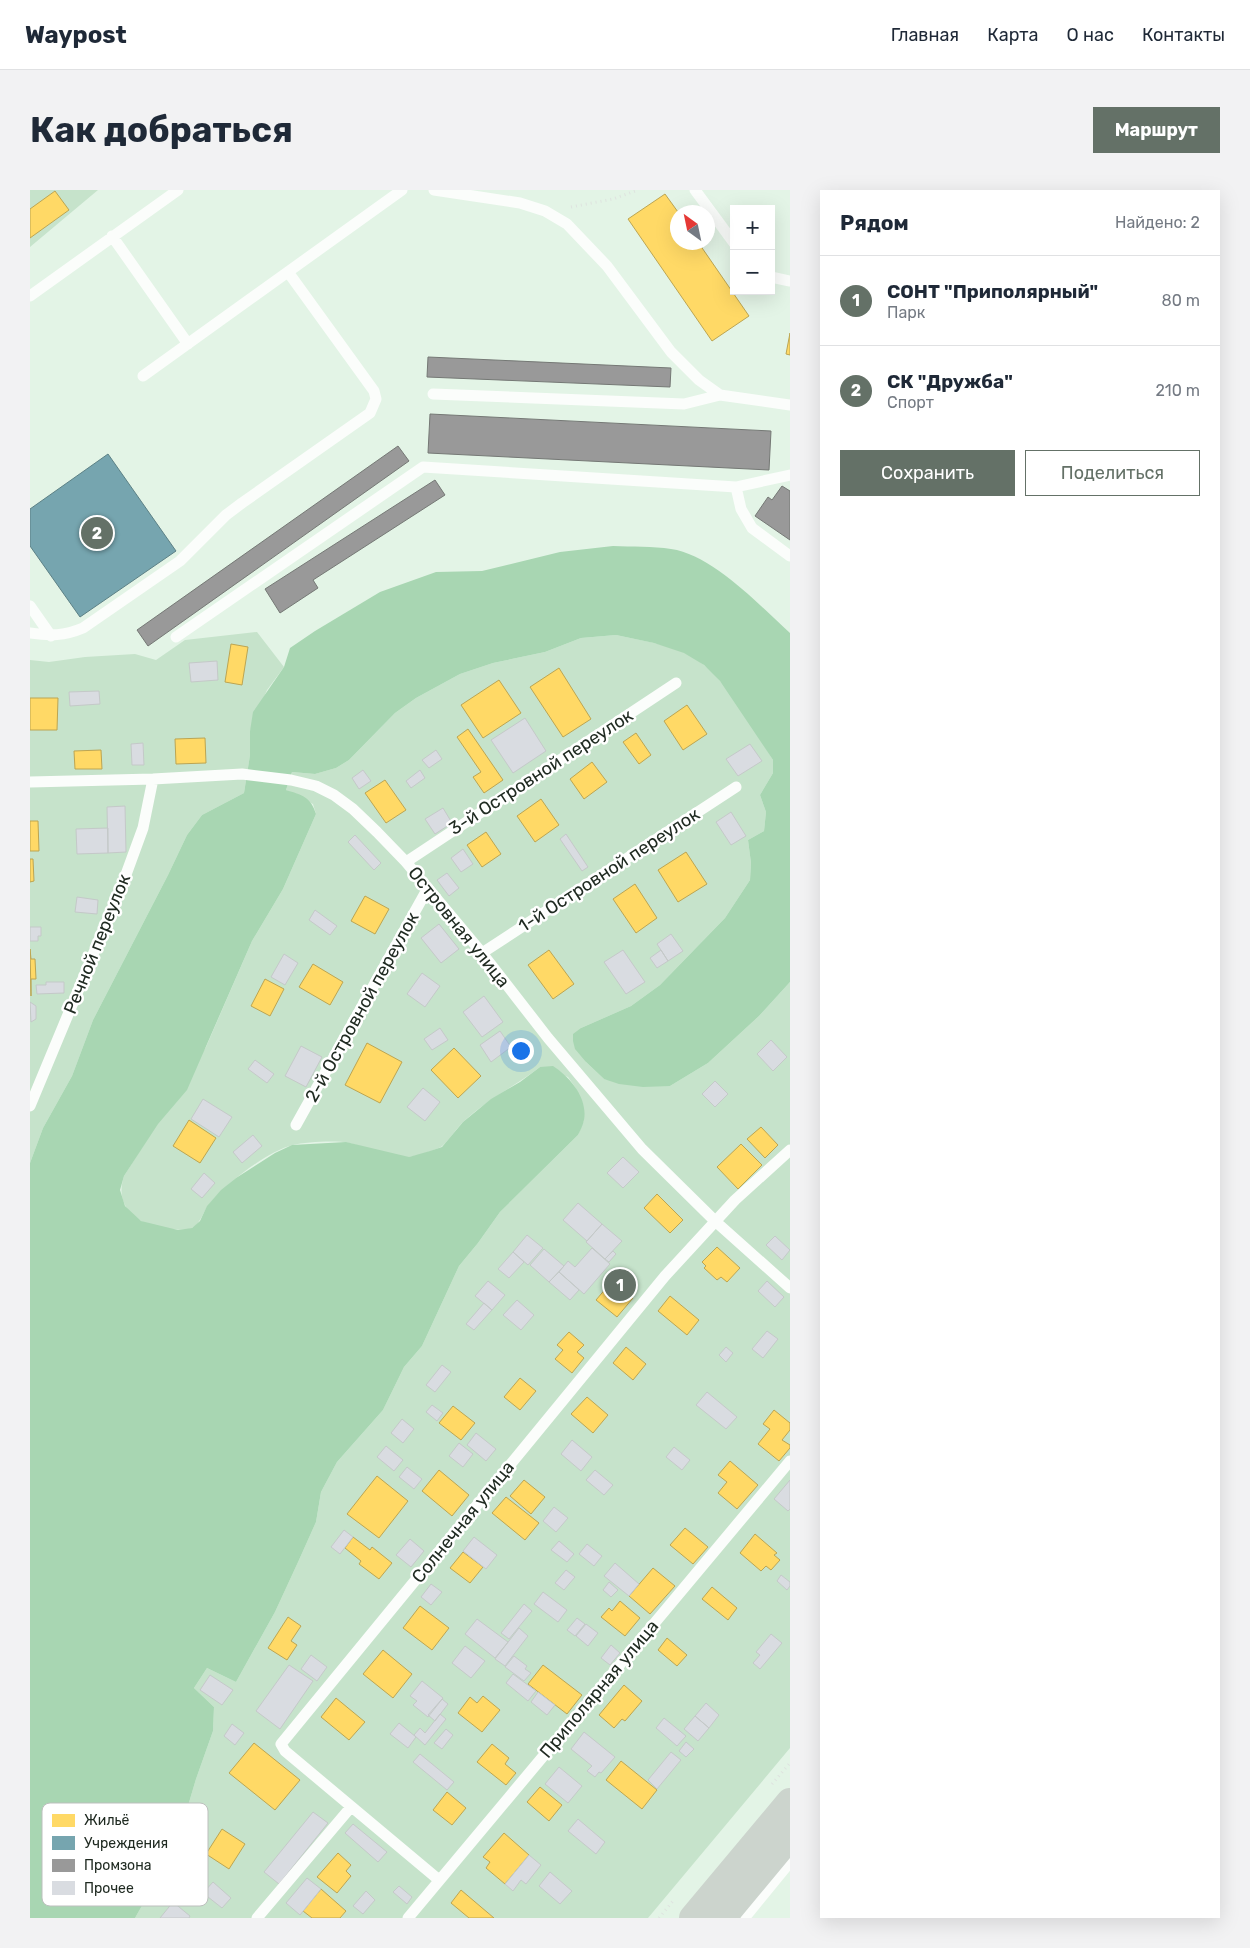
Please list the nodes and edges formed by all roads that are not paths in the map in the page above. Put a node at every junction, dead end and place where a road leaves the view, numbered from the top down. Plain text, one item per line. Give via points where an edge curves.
1 (178, 190) edge
2 (402, 190) edge
3 (434, 190) edge
4 (695, 190) edge
5 (112, 236) junction
6 (730, 238) edge
7 (288, 272) junction
8 (775, 278) edge
9 (790, 281) edge
10 (30, 296) edge
11 (188, 344) junction
12 (143, 376) dead end
13 (433, 394) dead end
14 (720, 396) junction
15 (790, 405) edge
16 (790, 475) edge
17 (736, 486) junction
18 (790, 556) edge
19 (30, 606) edge
20 (30, 633) edge
21 (51, 636) junction
22 (176, 637) dead end
23 (676, 683) dead end
24 (153, 779) junction
25 (30, 782) edge
26 (736, 787) dead end
27 (406, 862) junction
28 (428, 888) junction
29 (482, 953) junction
30 (30, 1106) edge
31 (296, 1125) dead end
32 (790, 1150) edge
33 (715, 1221) junction
34 (790, 1288) edge
35 (790, 1461) edge
36 (790, 1802) edge
37 (351, 1807) junction
38 (790, 1836) edge
39 (779, 1862) edge
40 (439, 1880) junction
41 (738, 1917) edge
42 (257, 1918) edge
43 (408, 1918) edge
44 (693, 1918) edge

1 - 5 lane
2 - 7 lane
3 - 14 lane via 520,203 545,211 567,224 607,266 671,352
4 - 6 lane
5 - 10 lane
5 - 11 lane
7 - 11 lane
7 - 21 lane via 374,391 376,399 370,413 226,515 180,561 82,628
8 - 9 lane
11 - 12 lane
13 - 14 lane via 684,404
14 - 15 lane
16 - 17 lane
17 - 18 lane via 741,509 752,528
17 - 22 lane via 423,467
19 - 21 lane
20 - 21 lane
23 - 27 lane, 3-й Островной переулок
24 - 25 lane, Островная улица
24 - 27 lane, Островная улица via 242,774 316,786 353,809
24 - 30 lane, Речной переулок via 143,828 124,880
26 - 29 lane, 1-й Островной переулок
27 - 28 lane, Островная улица
28 - 29 lane, Островная улица
28 - 31 lane, 2-й Островной переулок
29 - 33 lane, Островная улица via 635,1141
32 - 33 lane, Солнечная улица
33 - 34 lane, Островная улица
33 - 37 lane, Солнечная улица via 659,1283 281,1744 285,1751
35 - 40 lane, Приполярная улица
36 - 44 main road
37 - 40 lane, Солнечная улица
37 - 42 lane
38 - 39 main road
39 - 41 main road
40 - 43 lane, Приполярная улица

